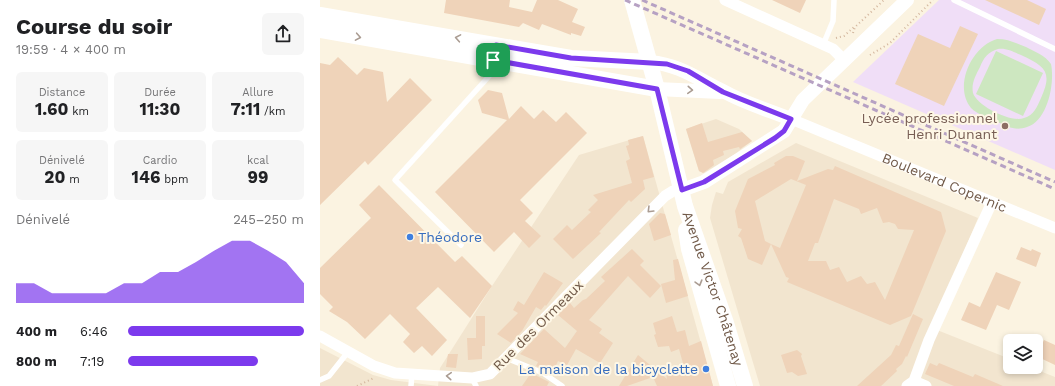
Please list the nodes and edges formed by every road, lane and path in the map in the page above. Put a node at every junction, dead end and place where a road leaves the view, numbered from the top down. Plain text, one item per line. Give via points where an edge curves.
1 (632, 0) edge
2 (725, 0) edge
3 (834, 0) edge
4 (907, 0) edge
5 (933, 0) edge
6 (954, 0) edge
7 (320, 15) edge
8 (855, 27) dead end
9 (320, 30) edge
10 (824, 45) junction
11 (1055, 49) edge
12 (494, 52) junction
13 (845, 61) junction
14 (650, 62) junction
15 (657, 89) junction
16 (723, 92) junction
17 (791, 119) junction
18 (682, 190) junction
19 (992, 202) junction
20 (1055, 228) edge
21 (461, 245) dead end
22 (320, 336) edge
23 (348, 352) junction
24 (506, 358) junction
25 (412, 374) junction
26 (379, 375) dead end
27 (320, 380) edge
28 (474, 382) edge
29 (910, 383) edge
30 (357, 386) edge
31 (411, 386) edge
32 (562, 386) edge
33 (728, 386) edge
34 (745, 386) edge
35 (926, 386) edge

1 - 14 main road, Avenue Victor Châtenay
2 - 10 street
3 - 10 lane via 833,21
4 - 13 street
5 - 13 path via 890,43 868,56
6 - 11 lane
12 -> 7 main road
8 - 10 path via 844,36 834,38
9 -> 12 main road
10 - 13 street via 835,50
12 - 14 main road
12 - 15 main road
12 - 21 lane via 490,74 395,180
13 - 17 street via 803,100
14 - 15 main road, Avenue Victor Châtenay
14 - 16 street, Boulevard Copernic via 688,71
15 -> 16 street, Boulevard Copernic
15 - 18 main road, Avenue Victor Châtenay
16 - 17 street, Boulevard Copernic
17 - 18 street via 784,131 775,138 704,182
17 - 19 street, Boulevard Copernic
18 -> 24 street, Rue des Ormeaux via 673,191 665,196
18 -> 33 main road, Avenue Victor Châtenay via 682,207 690,249
18 - 34 main road, Avenue Victor Châtenay
19 - 20 street, Boulevard Copernic
19 - 29 street
22 - 23 street, Rue des Ormeaux
23 - 25 street, Rue des Ormeaux via 374,366 395,373
23 - 27 lane via 329,376
24 - 28 street, Rue des Ormeaux via 490,374
24 - 32 lane via 543,373
28 -> 25 street, Rue des Ormeaux
25 - 31 lane
26 - 30 path
29 - 35 street

